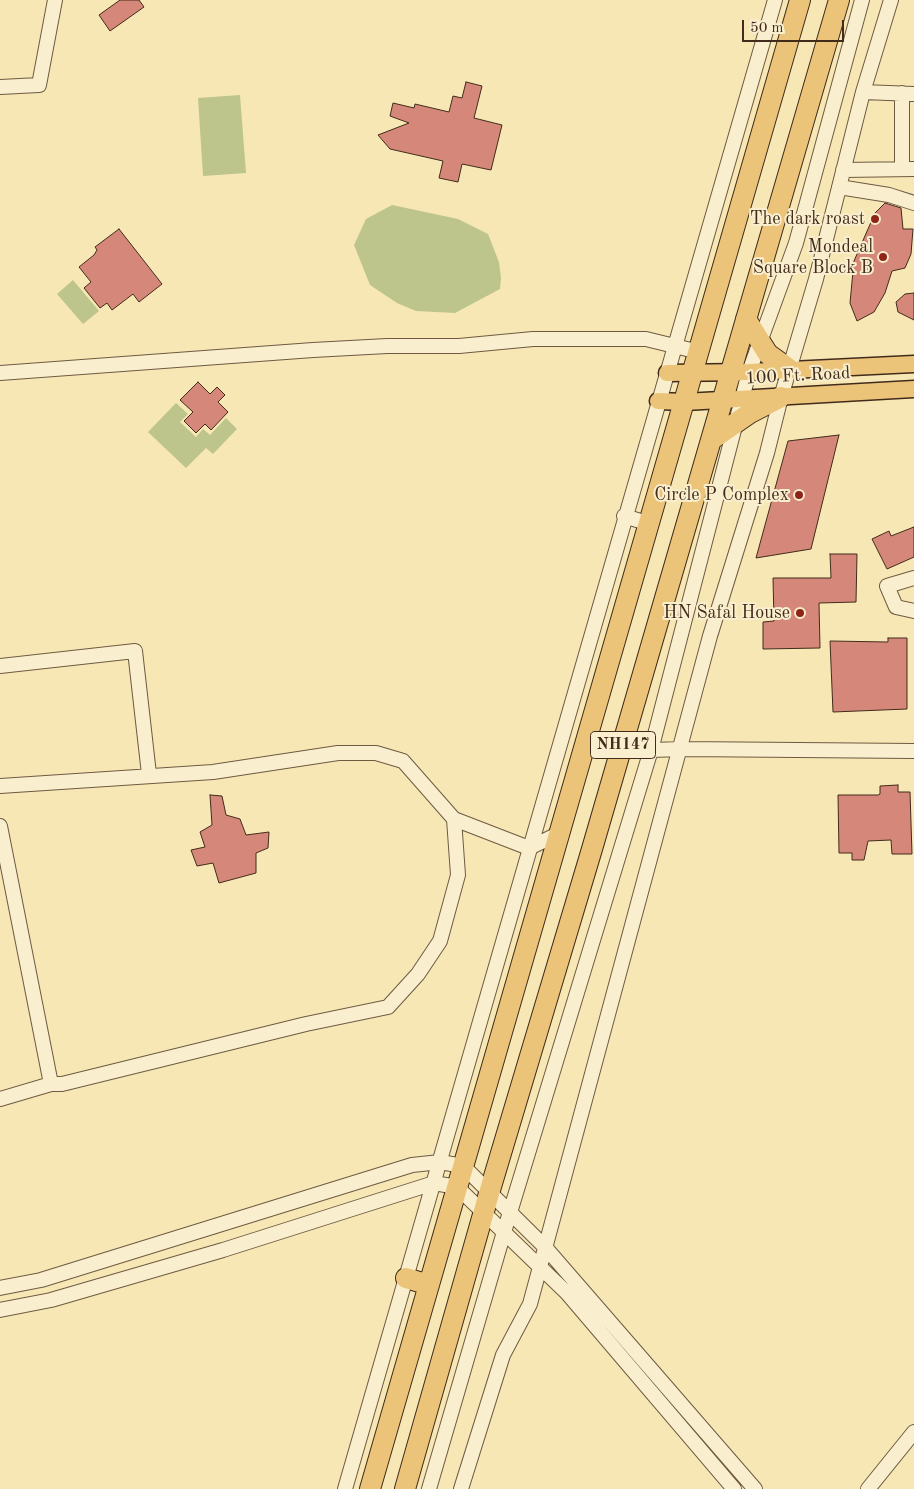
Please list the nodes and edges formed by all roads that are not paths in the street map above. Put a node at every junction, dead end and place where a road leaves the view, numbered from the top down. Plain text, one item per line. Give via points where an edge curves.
1 (55, 0) edge
2 (775, 0) edge
3 (800, 0) edge
4 (839, 0) edge
5 (862, 0) edge
6 (891, 0) edge
7 (761, 49) junction
8 (784, 55) junction
9 (0, 87) edge
10 (863, 92) junction
11 (908, 93) edge
12 (908, 169) edge
13 (842, 170) junction
14 (839, 187) junction
15 (914, 203) edge
16 (698, 266) junction
17 (722, 271) junction
18 (746, 319) junction
19 (759, 342) junction
20 (675, 345) junction
21 (699, 352) junction
22 (914, 364) edge
23 (789, 369) junction
24 (740, 372) junction
25 (0, 373) edge
26 (667, 374) junction
27 (693, 374) junction
28 (914, 389) edge
29 (781, 396) junction
30 (733, 399) junction
31 (658, 401) junction
32 (685, 402) junction
33 (736, 423) junction
34 (711, 440) junction
35 (624, 516) junction
36 (650, 524) junction
37 (914, 578) edge
38 (914, 611) edge
39 (0, 666) edge
40 (682, 748) junction
41 (651, 750) junction
42 (914, 752) edge
43 (150, 774) junction
44 (0, 786) edge
45 (454, 819) junction
46 (0, 826) edge
47 (558, 834) junction
48 (529, 848) junction
49 (51, 1084) junction
50 (0, 1099) edge
51 (440, 1162) junction
52 (463, 1166) junction
53 (434, 1183) junction
54 (457, 1187) junction
55 (490, 1190) junction
56 (484, 1212) junction
57 (510, 1212) junction
58 (504, 1232) junction
59 (545, 1247) junction
60 (540, 1267) junction
61 (406, 1278) junction
62 (429, 1285) junction
63 (0, 1288) edge
64 (0, 1310) edge
65 (914, 1432) edge
66 (345, 1489) edge
67 (370, 1489) edge
68 (405, 1489) edge
69 (429, 1489) edge
70 (461, 1489) edge
71 (734, 1489) edge
72 (755, 1489) edge
73 (868, 1489) edge

1 - 9 street via 39,85
2 - 7 street
3 - 8 highway, NH147
4 - 18 highway, NH147
5 - 19 street via 796,242
6 - 10 street
7 - 8 street
7 - 16 street
8 - 17 highway, NH147
10 - 11 street
10 - 13 street
11 - 12 street
12 - 13 street
13 - 14 street
14 - 15 street via 889,195
14 - 23 street
16 - 17 street
16 - 20 street
17 - 21 highway, NH147
18 - 19 highway
18 - 24 highway, NH147
19 - 23 highway via 775,360
19 - 24 street
20 - 21 street
20 - 25 street via 646,339 533,339 459,346 313,350
20 - 26 street
21 - 27 highway, NH147
22 - 23 main road, 100 Ft. Road
23 - 24 main road, 100 Ft. Road
23 - 29 street
24 - 27 main road, 100 Ft. Road
24 - 30 highway, NH147
26 - 27 main road, 100 Ft. Road
26 - 31 street
27 - 32 highway, NH147
28 - 29 main road, 100 Ft. Road
29 - 30 main road, 100 Ft. Road
29 - 33 highway
29 - 40 street via 767,453 710,636
30 - 32 main road, 100 Ft. Road
30 - 33 street
30 - 34 highway, NH147
31 - 32 main road, 100 Ft. Road
31 - 35 street
32 - 36 highway, NH147
33 - 34 highway
33 - 41 street
34 - 55 highway, NH147
35 - 36 street
35 - 48 street
36 - 47 highway, NH147
37 - 38 street via 887,586 896,607
39 - 43 street via 135,650
40 - 41 street
40 - 42 street
40 - 59 street
41 - 57 street
43 - 44 street
43 - 45 street via 213,772 338,753 376,753 403,761
45 - 48 street
45 - 49 street via 458,875 440,941 418,974 388,1007
46 - 49 street
47 - 48 street
47 - 52 highway, NH147
48 - 51 street
49 - 50 street
51 - 52 street
51 - 53 street
51 - 63 street via 412,1165 50,1277
52 - 54 highway, NH147
52 - 55 street
53 - 54 street
53 - 61 street
53 - 64 street via 223,1250 61,1297
54 - 56 street
54 - 62 highway, NH147
55 - 56 highway, NH147
55 - 57 street
56 - 58 street
56 - 68 highway, NH147
57 - 58 street
57 - 59 street
58 - 60 street
58 - 69 street
59 - 60 street
59 - 72 street
60 - 70 street via 530,1304 503,1356
60 - 71 street via 567,1293
61 - 62 highway
61 - 66 street
62 - 67 highway, NH147
65 - 73 street

